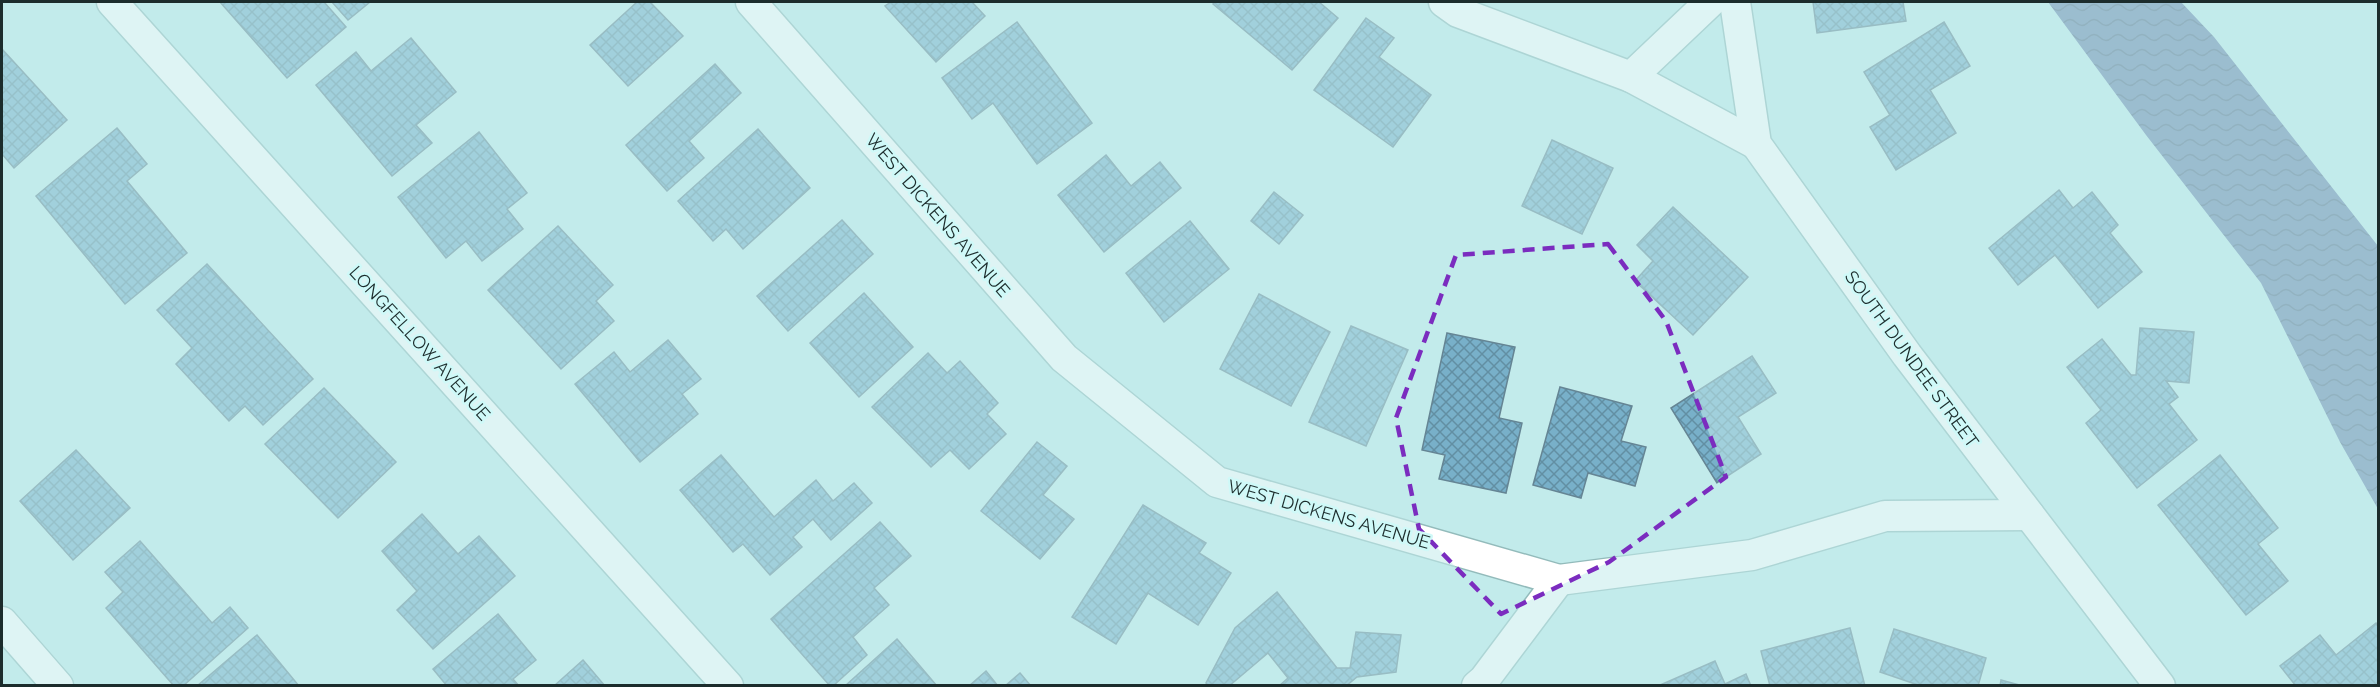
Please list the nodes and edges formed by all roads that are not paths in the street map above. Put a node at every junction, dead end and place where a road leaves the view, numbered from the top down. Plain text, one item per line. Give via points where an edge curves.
1 (112, 2) edge
2 (751, 2) edge
3 (1444, 2) edge
4 (1710, 2) edge
5 (1735, 2) edge
6 (1631, 77) junction
7 (1756, 144) junction
8 (2029, 515) junction
9 (1559, 580) junction
10 (2, 622) edge
11 (58, 686) edge
12 (728, 686) edge
13 (1477, 686) edge
14 (2160, 686) edge

1 - 12 street, LONGFELLOW AVENUE
2 - 9 street, WEST DICKENS AVENUE via 1064,358 1217,482
3 - 6 street via 1458,12
4 - 6 street
5 - 7 street, SOUTH DUNDEE STREET
6 - 7 street
7 - 8 street, SOUTH DUNDEE STREET
8 - 9 street, WEST DICKENS AVENUE via 1885,516 1752,555
8 - 14 street, SOUTH DUNDEE STREET
9 - 13 street
10 - 11 street

